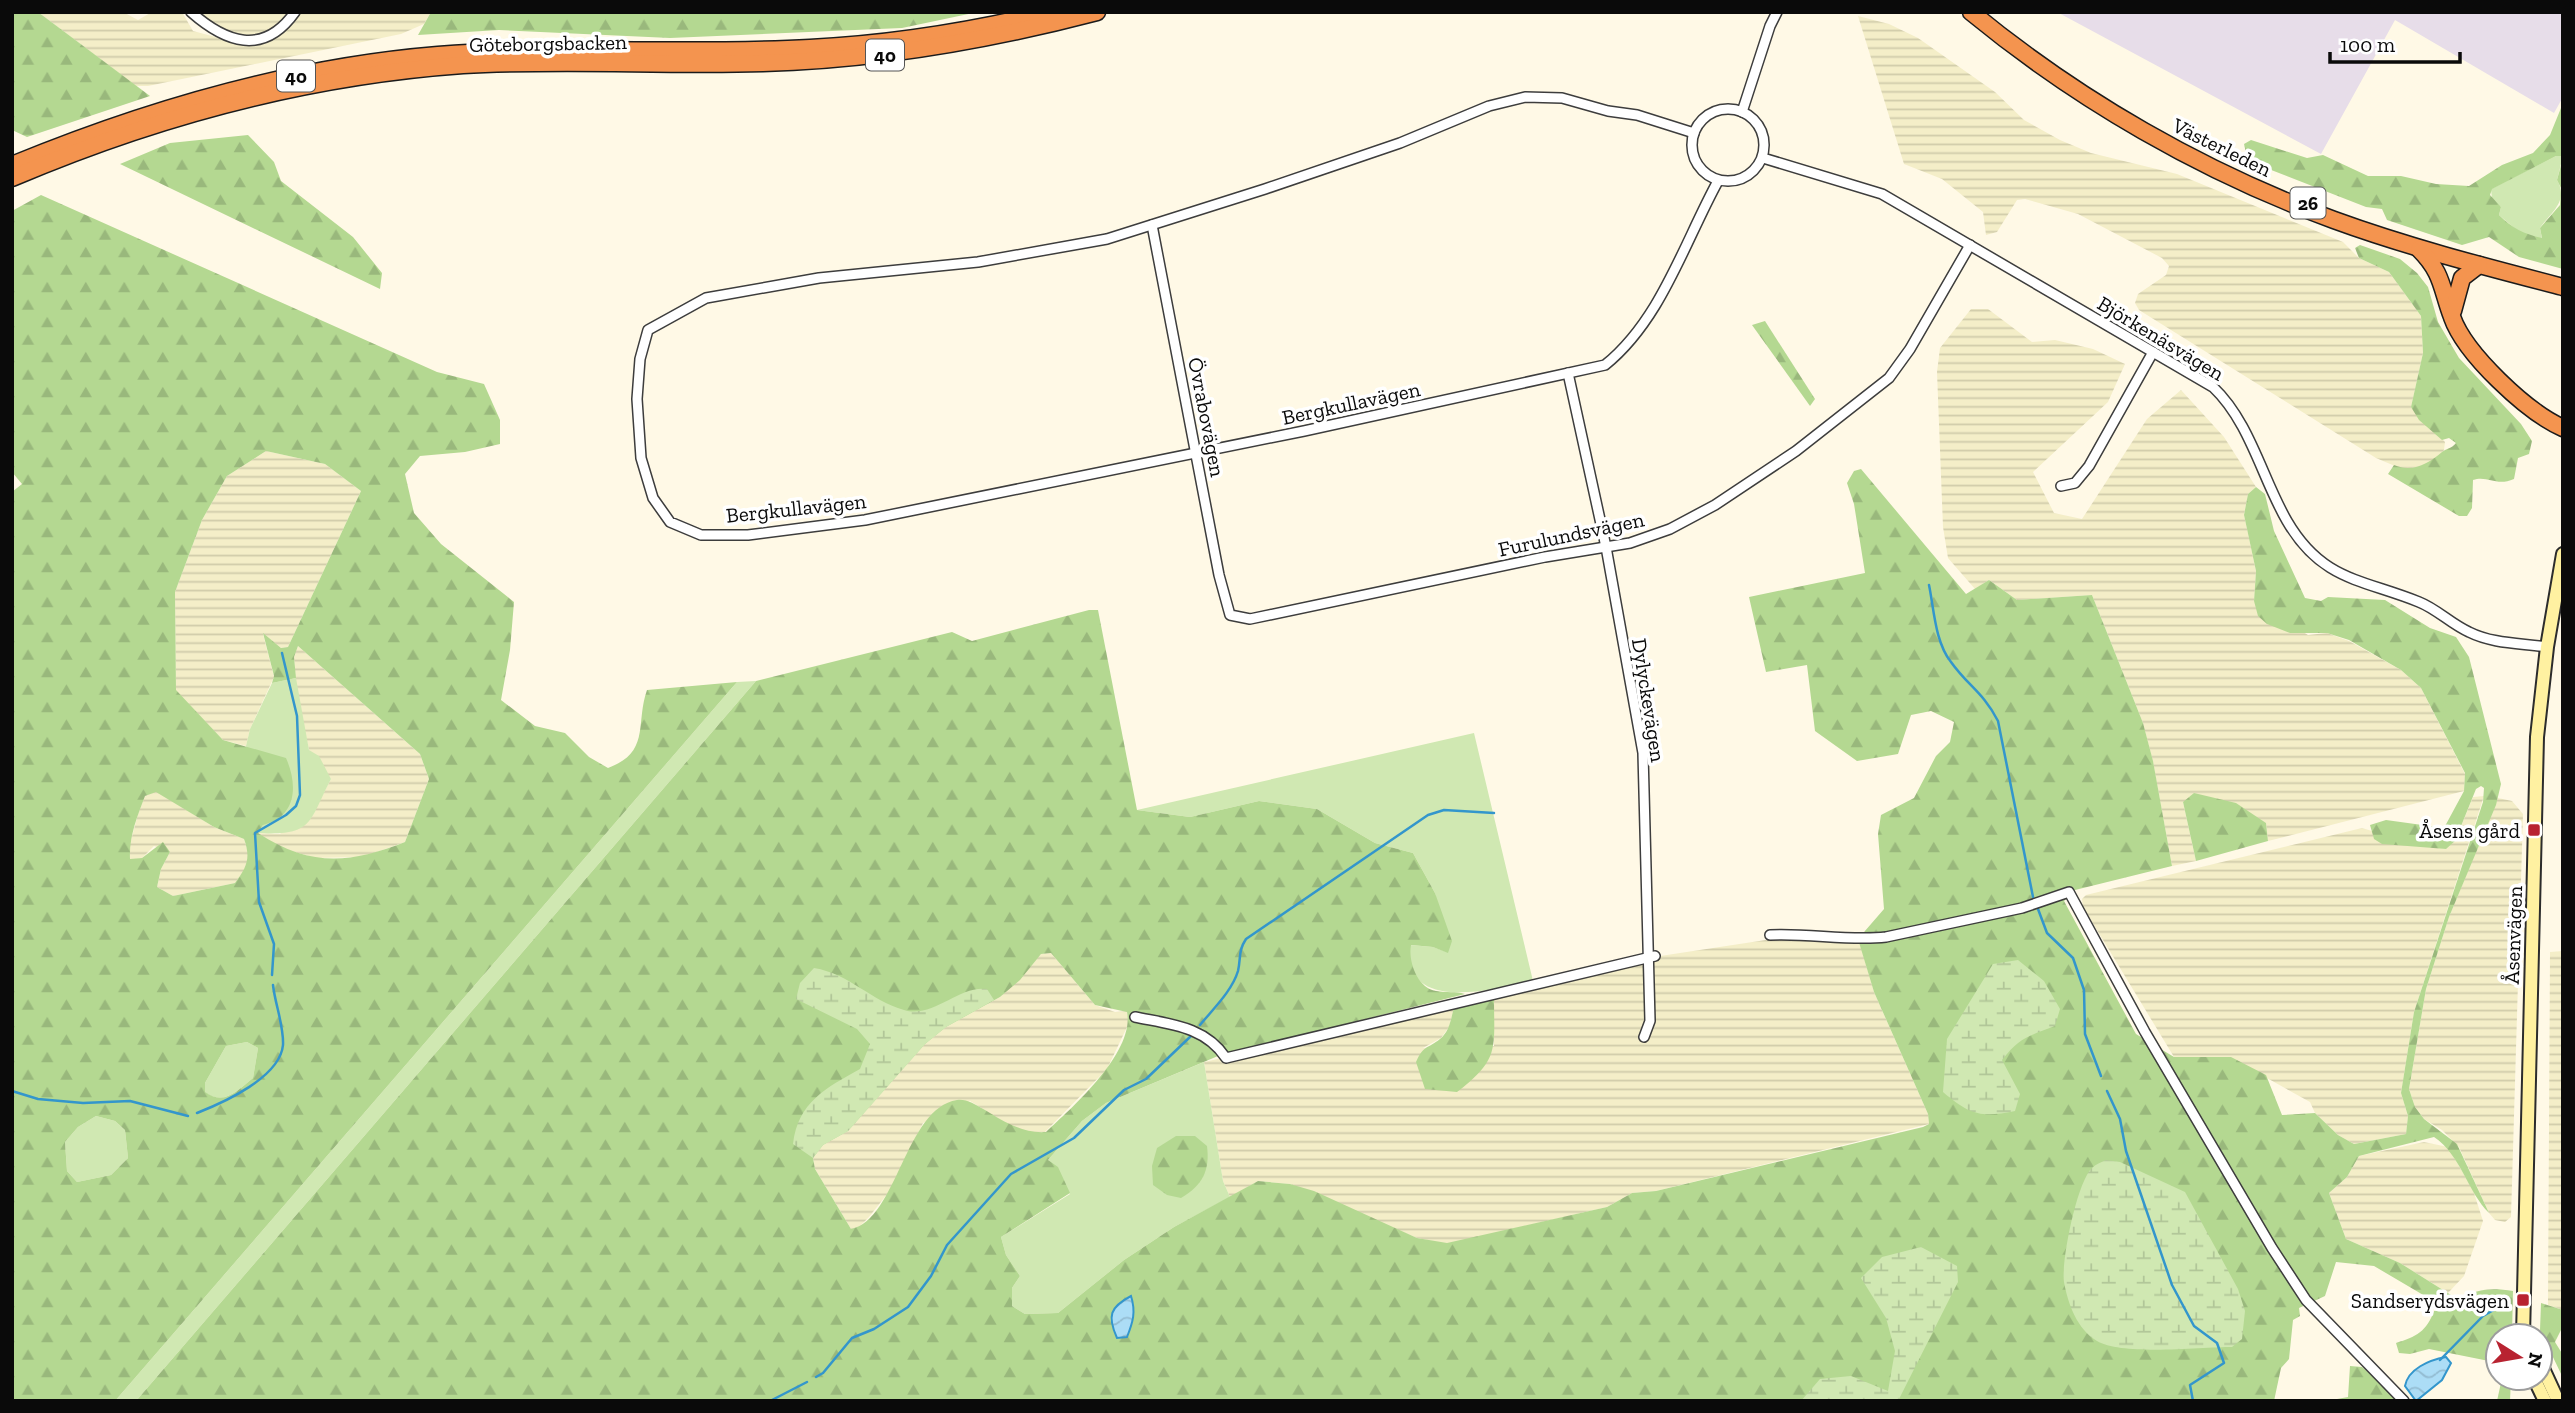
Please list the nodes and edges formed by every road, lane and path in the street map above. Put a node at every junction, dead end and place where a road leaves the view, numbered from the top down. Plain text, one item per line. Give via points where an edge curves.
1 (191, 12) edge
2 (295, 12) edge
3 (1051, 12) edge
4 (1097, 12) edge
5 (1777, 12) edge
6 (1971, 12) edge
7 (1981, 12) edge
8 (1742, 112) junction
9 (1694, 133) junction
10 (1763, 158) junction
11 (12, 165) edge
12 (12, 178) edge
13 (1718, 181) junction
14 (1152, 225) junction
15 (1970, 245) junction
16 (2418, 247) junction
17 (2479, 265) junction
18 (2563, 284) edge
19 (2452, 317) junction
20 (2152, 352) junction
21 (1568, 373) junction
22 (2546, 416) junction
23 (2563, 418) edge
24 (2563, 428) edge
25 (1197, 452) junction
26 (2061, 486) dead end
27 (1606, 547) junction
28 (2563, 554) edge
29 (1230, 615) joint
30 (2547, 647) junction
31 (1770, 935) dead end
32 (1651, 957) junction
33 (1135, 1017) dead end
34 (1644, 1037) dead end
35 (2523, 1319) joint
36 (2524, 1322) edge
37 (2404, 1401) edge

1 - 2 street via 216,33 244,41 269,35
3 - 11 highway, Göteborgsbacken / 40 via 953,32 811,48 488,52 381,62 276,80 175,106
4 - 12 highway, Göteborgsbacken / 40 via 974,41 866,57 760,63 501,63 379,74 278,92 173,119
5 - 8 street
6 - 16 highway, Västerleden / 26 via 2069,83 2176,149 2309,210
7 - 18 highway, Västerleden / 26 via 2128,114 2235,171 2370,226
8 - 9 street via 1714,112
8 - 10 street via 1762,131
9 - 13 street via 1693,156 1707,176
9 - 14 street, Bergkullavägen via 1562,98 1525,97
10 - 13 street via 1753,173 1736,181
10 - 15 street, Björkenäsvägen via 1882,194
13 - 21 street, Bergkullavägen via 1652,311 1623,350 1605,365
14 - 25 street, Övrabovägen
14 - 25 street, Bergkullavägen via 1107,239 978,262 819,278 706,298 648,330 637,399 641,458 653,498 670,522 701,535 748,535 866,520
15 - 20 street, Björkenäsvägen
15 - 27 street, Furulundsvägen via 1905,356 1871,394 1715,505 1670,529
16 - 17 highway, Västerleden / 26
16 - 19 highway via 2438,270
17 - 18 highway, Västerleden / 26
17 - 19 highway via 2466,273 2458,286
19 - 22 highway via 2505,386
20 - 26 street via 2089,466 2075,483
20 - 30 street, Björkenäsvägen via 2225,398 2288,523 2323,565 2341,576 2421,603 2468,632 2490,640
21 - 25 street, Bergkullavägen
21 - 27 street, Dylyckevägen
22 - 23 highway
22 - 24 highway
25 - 29 street, Övrabovägen
27 - 29 street, Furulundsvägen via 1250,619
27 - 32 street, Dylyckevägen via 1643,753
28 - 30 street, Åsenvägen
30 - 35 street, Åsenvägen via 2536,766
31 - 37 street via 1886,937 2022,908 2069,892 2145,1032 2292,1279 2306,1300
32 - 33 street via 1226,1058 1191,1028
32 - 34 street, Dylyckevägen via 1650,1021
35 - 36 street, Åsenvägen

